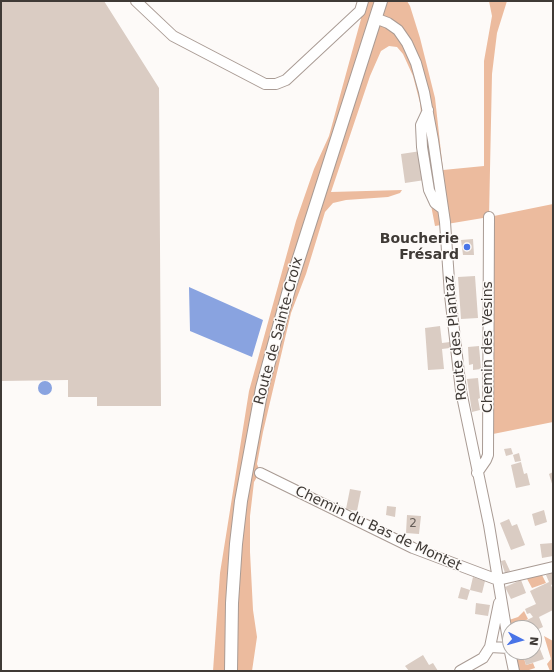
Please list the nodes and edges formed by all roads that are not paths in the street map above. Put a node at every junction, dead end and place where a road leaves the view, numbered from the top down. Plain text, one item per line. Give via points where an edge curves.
1 (136, 1) edge
2 (363, 1) edge
3 (381, 1) edge
4 (375, 18) junction
5 (489, 217) dead end
6 (260, 473) dead end
7 (476, 473) junction
8 (553, 567) edge
9 (498, 580) junction
10 (501, 598) junction
11 (505, 620) edge
12 (490, 647) junction
13 (502, 649) edge
14 (512, 660) edge
15 (231, 671) edge
16 (460, 671) edge
17 (514, 671) edge

1 - 2 street via 173,36 265,84 276,84 286,80 360,11
3 - 4 main road, Route de Sainte-Croix
4 - 7 street, Route des Plantaz via 398,30 407,43 416,63 428,110 443,209 461,391
4 - 15 main road, Route de Sainte-Croix via 290,286 262,388 241,501 236,544
5 - 7 street, Chemin des Vesins via 488,455
6 - 9 street, Chemin du Bas de Montet via 413,548
7 - 9 street, Route des Plantaz via 489,525
8 - 9 street
9 - 10 street, Route des Plantaz
10 - 11 street, Route des Plantaz
10 - 12 street
12 - 13 street
12 - 16 street via 483,658
14 - 17 street, Route des Plantaz

